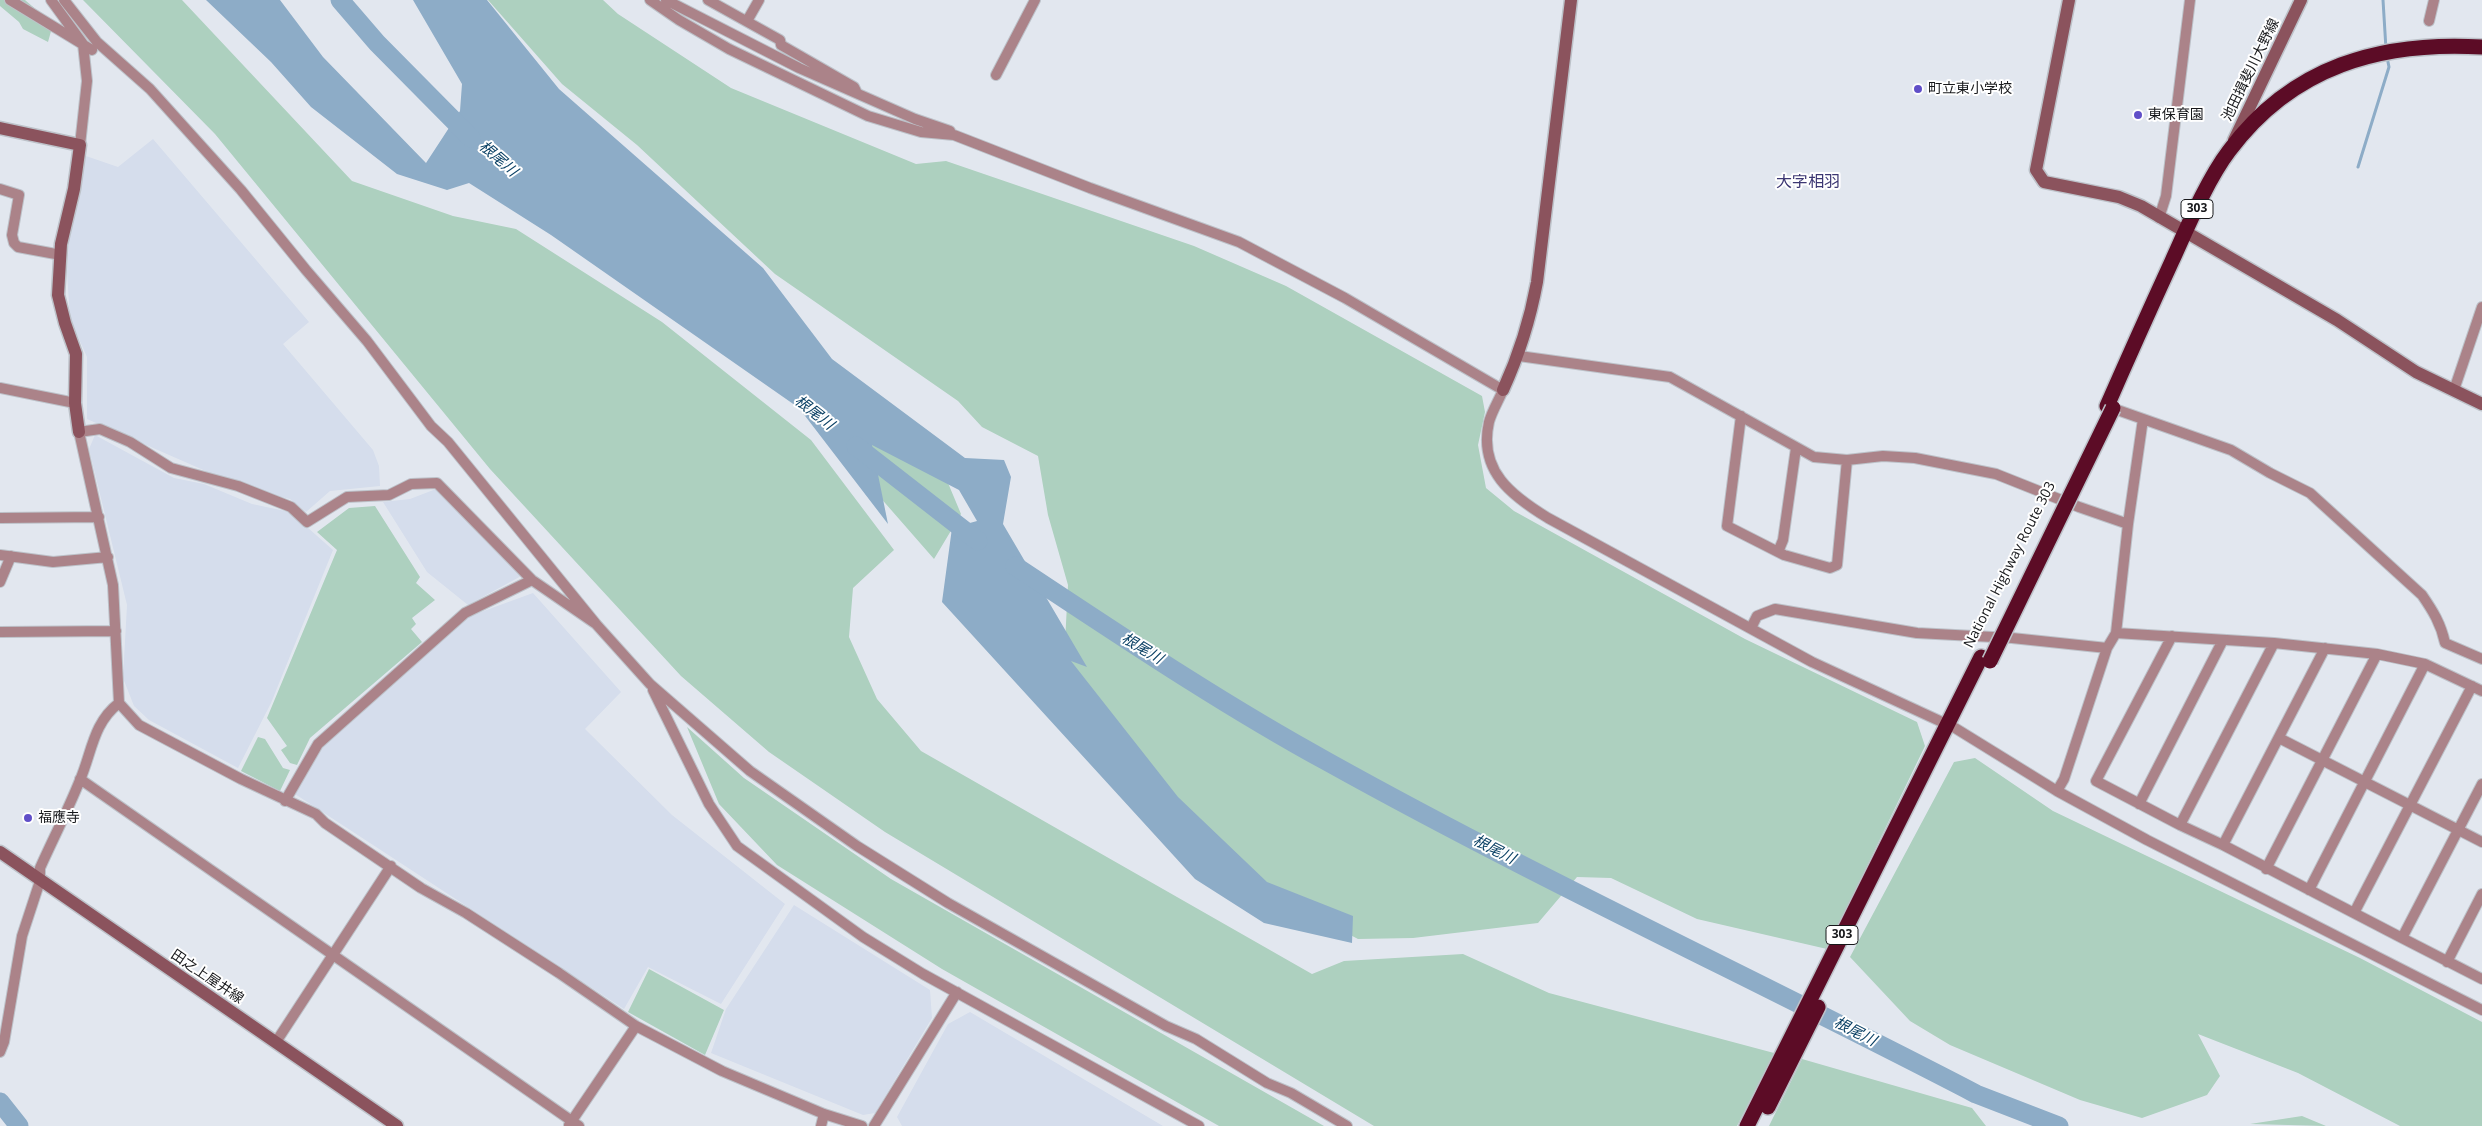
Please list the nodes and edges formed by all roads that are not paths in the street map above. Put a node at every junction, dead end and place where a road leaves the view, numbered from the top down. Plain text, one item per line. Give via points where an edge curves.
1 (10, 0) edge
2 (51, 0) edge
3 (64, 0) edge
4 (650, 0) edge
5 (666, 0) edge
6 (708, 0) edge
7 (759, 0) edge
8 (1035, 0) edge
9 (1571, 0) edge
10 (2069, 0) edge
11 (2190, 0) edge
12 (2301, 0) edge
13 (2434, 0) edge
14 (2428, 20) dead end
15 (747, 21) junction
16 (88, 47) junction
17 (2482, 47) edge
18 (2348, 63) junction
19 (996, 76) dead end
20 (858, 95) junction
21 (0, 128) edge
22 (954, 135) junction
23 (80, 145) junction
24 (2228, 152) junction
25 (0, 189) edge
26 (2159, 218) junction
27 (2189, 235) junction
28 (61, 255) junction
29 (2482, 307) edge
30 (1519, 356) junction
31 (0, 388) edge
32 (1503, 390) junction
33 (2454, 390) junction
34 (76, 403) junction
35 (2482, 404) edge
36 (2110, 407) junction
37 (1741, 416) junction
38 (2143, 419) junction
39 (79, 432) junction
40 (1796, 448) junction
41 (1847, 460) junction
42 (99, 517) junction
43 (0, 518) edge
44 (2128, 524) junction
45 (1778, 552) junction
46 (5, 555) edge
47 (108, 557) junction
48 (532, 580) junction
49 (0, 582) edge
50 (596, 624) junction
51 (1751, 628) junction
52 (116, 631) junction
53 (0, 632) edge
54 (2116, 633) junction
55 (2172, 636) junction
56 (2223, 640) junction
57 (2274, 643) junction
58 (2106, 648) junction
59 (2325, 648) junction
60 (2377, 654) junction
61 (2482, 659) edge
62 (2425, 664) junction
63 (650, 684) junction
64 (2477, 689) edge
65 (119, 703) junction
66 (1951, 726) junction
67 (2279, 738) junction
68 (1943, 746) junction
69 (2323, 760) junction
70 (80, 779) junction
71 (2364, 782) junction
72 (2482, 784) edge
73 (2057, 792) junction
74 (285, 801) junction
75 (2139, 804) junction
76 (2410, 806) junction
77 (2180, 825) junction
78 (2459, 830) junction
79 (2482, 842) edge
80 (2223, 846) junction
81 (0, 852) edge
82 (391, 866) junction
83 (2266, 869) junction
84 (40, 881) junction
85 (2309, 890) junction
86 (2482, 894) edge
87 (2354, 914) junction
88 (2402, 938) junction
89 (334, 954) junction
90 (2447, 962) junction
91 (2482, 980) edge
92 (957, 992) junction
93 (2482, 1010) edge
94 (636, 1026) junction
95 (276, 1042) junction
96 (0, 1052) edge
97 (824, 1114) junction
98 (573, 1124) edge
99 (397, 1126) edge
100 (821, 1126) edge
101 (862, 1126) edge
102 (874, 1126) edge
103 (1199, 1126) edge
104 (1347, 1126) edge
105 (1747, 1126) edge
106 (1759, 1126) edge

1 - 16 street
2 - 16 street
3 - 50 street via 97,42 150,89 241,190
4 - 22 street via 729,48 868,116 921,132
5 - 20 street
6 - 15 street
7 - 15 street
8 - 19 street
9 - 30 street via 1537,282
10 - 26 street via 2036,170 2044,182 2118,197
11 - 26 street via 2166,196
12 - 24 street, 池田揖斐川大野線
13 - 14 street
15 - 20 street via 780,40 781,46 854,87
16 - 23 street
17 - 18 highway, National Highway Route 303 / 303 via 2442,45 2398,49
18 - 24 highway, National Highway Route 303 / 303 via 2316,74 2282,98 2252,123
18 - 27 highway, National Highway Route 303 / 303 via 2289,102 2260,130 2236,157
20 - 22 street via 950,130
21 - 23 street
22 - 32 street via 1239,242 1311,279
23 - 28 street
24 - 27 highway, National Highway Route 303 / 303
25 - 28 street via 18,195 12,235 14,243 18,247
26 - 27 street
27 - 33 street via 2337,320 2416,372
27 - 36 highway, National Highway Route 303 / 303
28 - 34 street via 58,296 76,354
29 - 33 street
30 - 32 street
30 - 37 street via 1670,377
31 - 34 street
32 - 51 street via 1489,421 1487,443 1490,460 1501,483 1512,494 1548,518
33 - 35 street
34 - 39 street
36 - 38 street
36 - 66 highway, National Highway Route 303 / 303
37 - 40 street
37 - 45 street via 1727,526
38 - 44 street
38 - 61 street via 2231,450 2310,492 2422,595 2436,614 2444,643
39 - 42 street
39 - 48 street via 100,429 130,442 171,468 238,486 291,508 307,522 347,497 389,495 411,484 437,483
40 - 41 street via 1814,457
40 - 45 street via 1783,540
41 - 44 street via 1883,456 1916,458 1996,474
41 - 45 street via 1838,565 1830,568
42 - 43 street
42 - 47 street
44 - 54 street
46 - 47 street via 54,562
46 - 49 street
47 - 52 street
48 - 50 street
48 - 74 street via 465,613 318,744
50 - 63 street
51 - 58 street via 1757,616 1775,609 1917,633 2012,638
51 - 66 street via 1812,662
52 - 53 street
52 - 65 street
54 - 55 street
54 - 58 street
55 - 56 street
55 - 75 street via 2096,781
56 - 57 street
56 - 75 street
57 - 59 street
57 - 77 street
58 - 73 street
59 - 60 street
59 - 67 street
60 - 62 street
60 - 69 street
62 - 64 street
62 - 71 street
63 - 92 street via 709,804 737,846 863,936
63 - 104 street via 750,771 858,846 948,903
64 - 76 street
65 - 70 street via 108,712 96,730
65 - 74 street via 139,725
66 - 68 highway, National Highway Route 303 / 303
66 - 73 street
67 - 69 street
67 - 80 street
68 - 105 highway, National Highway Route 303 / 303
68 - 106 highway, National Highway Route 303 / 303
69 - 71 street
69 - 83 street
70 - 84 street via 40,868
70 - 89 street
71 - 76 street
71 - 85 street
72 - 78 street
73 - 93 street
74 - 82 street via 316,814
75 - 77 street
76 - 78 street
76 - 87 street
77 - 80 street
78 - 79 street
78 - 88 street
80 - 83 street
81 - 84 street, 田之上屋井線
82 - 89 street
82 - 94 street
83 - 85 street
84 - 95 street, 田之上屋井線
84 - 96 street via 22,936
85 - 87 street
86 - 90 street
87 - 88 street
88 - 90 street
89 - 95 street
89 - 98 street
90 - 91 street
92 - 102 street
92 - 103 street
94 - 97 street via 722,1071
94 - 98 street
95 - 99 street, 田之上屋井線
97 - 100 street
97 - 101 street

